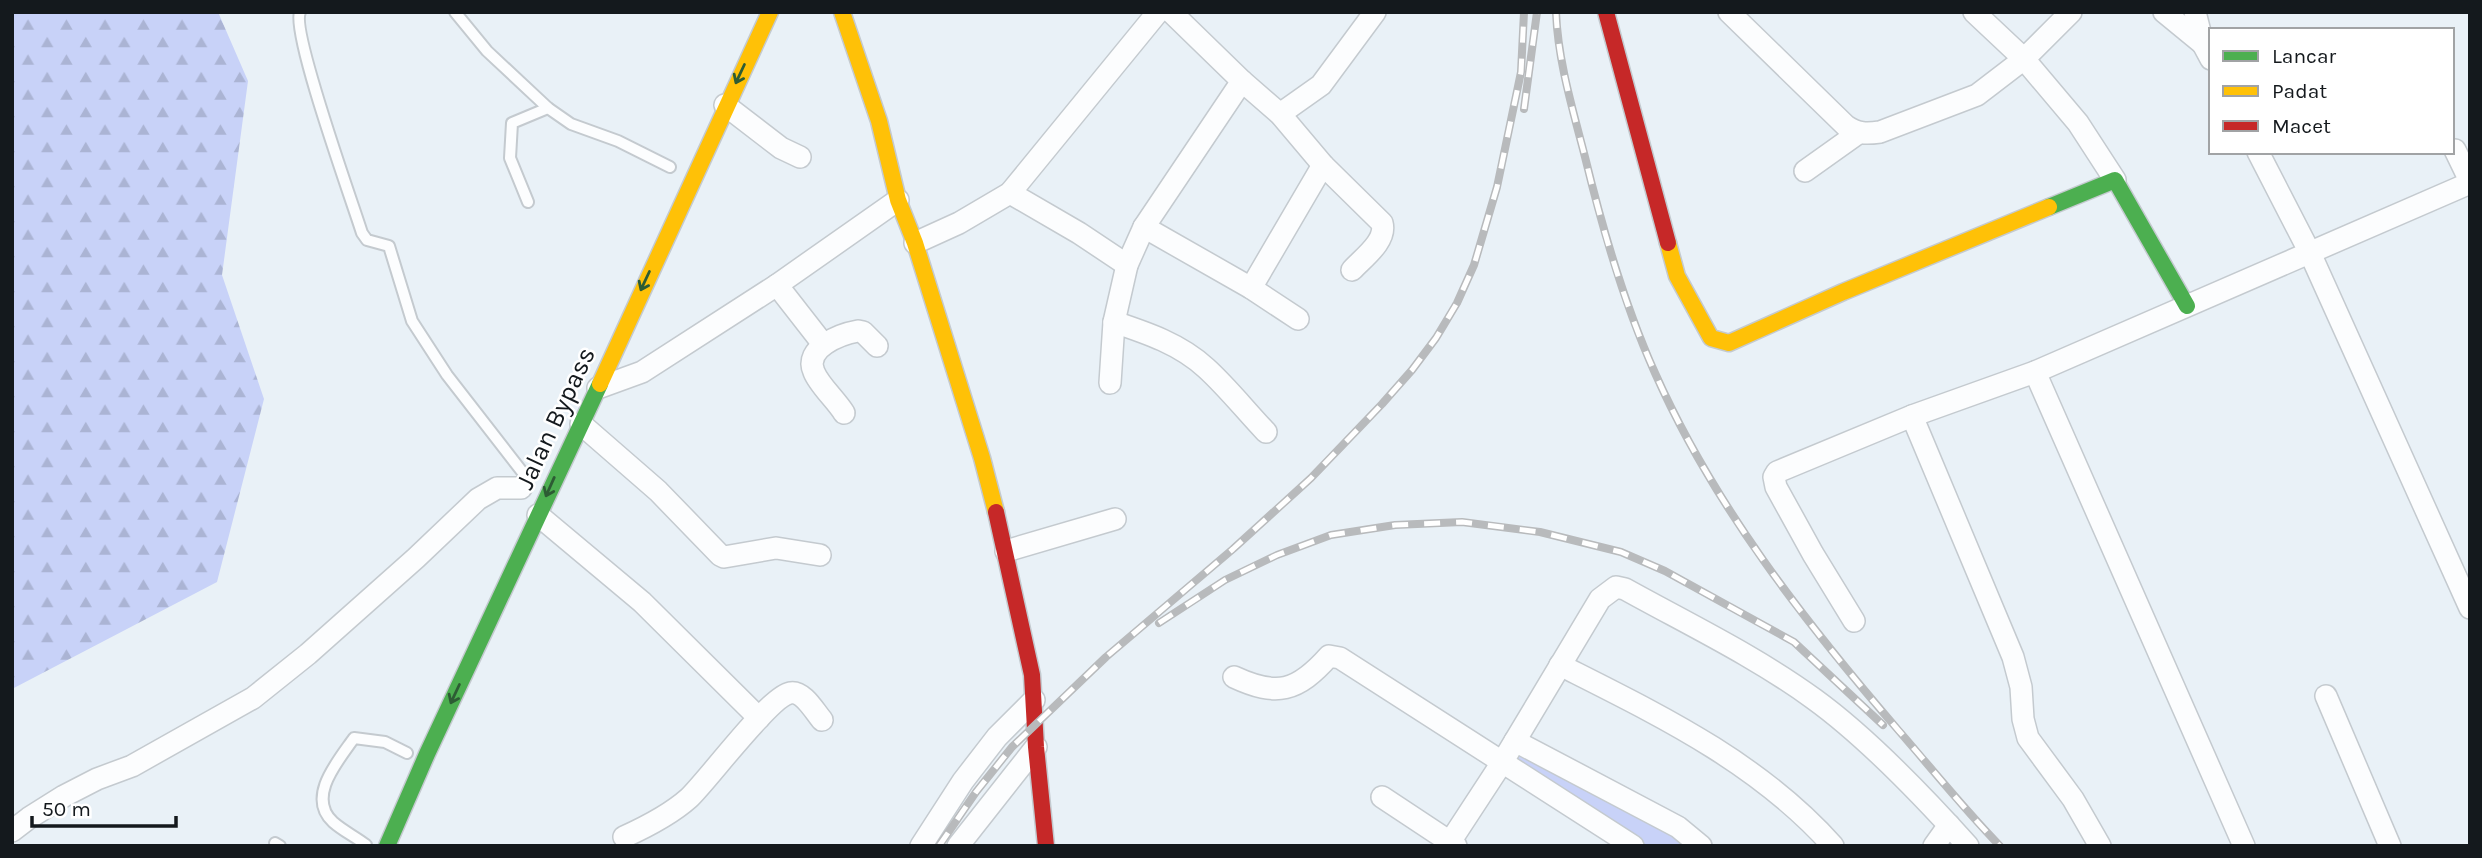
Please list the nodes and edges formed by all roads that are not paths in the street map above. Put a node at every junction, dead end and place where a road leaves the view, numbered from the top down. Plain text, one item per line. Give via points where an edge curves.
1 (300, 12) edge
2 (455, 12) edge
3 (769, 12) edge
4 (842, 12) edge
5 (1158, 12) edge
6 (1171, 12) edge
7 (1605, 12) edge
8 (1729, 12) edge
9 (1973, 12) edge
10 (2071, 12) edge
11 (2164, 12) edge
12 (2195, 12) edge
13 (1368, 15) edge
14 (2207, 52) edge
15 (2024, 59) junction
16 (1242, 81) junction
17 (726, 105) junction
18 (548, 108) junction
19 (1280, 114) junction
20 (1857, 134) junction
21 (2455, 150) dead end
22 (2259, 154) edge
23 (800, 157) dead end
24 (1323, 164) junction
25 (670, 167) dead end
26 (1805, 172) dead end
27 (2115, 180) junction
28 (2470, 182) edge
29 (1010, 193) junction
30 (898, 201) junction
31 (528, 202) dead end
32 (1144, 227) junction
33 (915, 243) junction
34 (2310, 253) junction
35 (1127, 265) junction
36 (1352, 270) dead end
37 (777, 285) junction
38 (1251, 288) junction
39 (2187, 306) junction
40 (1298, 319) dead end
41 (1114, 322) junction
42 (823, 344) junction
43 (877, 346) dead end
44 (2035, 372) junction
45 (1110, 383) dead end
46 (598, 388) junction
47 (844, 413) dead end
48 (1912, 416) junction
49 (581, 424) junction
50 (1266, 432) dead end
51 (524, 483) joint
52 (538, 515) junction
53 (1115, 519) dead end
54 (1006, 551) junction
55 (820, 555) dead end
56 (2470, 608) edge
57 (1854, 621) dead end
58 (461, 631) dead end
59 (480, 638) junction
60 (1560, 664) junction
61 (1234, 677) dead end
62 (2326, 696) dead end
63 (1034, 701) junction
64 (759, 718) junction
65 (822, 720) dead end
66 (1515, 741) junction
67 (1036, 747) junction
68 (407, 753) dead end
69 (1503, 761) junction
70 (1382, 797) dead end
71 (1949, 825) junction
72 (12, 831) edge
73 (624, 837) dead end
74 (367, 841) edge
75 (1822, 842) edge
76 (1453, 844) edge
77 (387, 846) edge
78 (921, 846) edge
79 (958, 846) edge
80 (1046, 846) edge
81 (1633, 846) edge
82 (1701, 846) edge
83 (1934, 846) edge
84 (1968, 846) edge
85 (2100, 846) edge
86 (2244, 846) edge
87 (2390, 846) edge

1 - 51 lane via 300,36 312,79 362,233 367,240 389,246 412,321
2 - 18 lane via 487,51
3 -> 17 main road, Jalan Bypass
4 - 30 main road via 879,121
5 - 29 street
6 - 16 street
7 - 27 main road via 1677,276 1716,341 1729,343
8 - 20 street
9 - 15 street
10 - 15 street
11 - 14 street
12 - 14 street
13 - 19 street via 1321,85
15 - 20 street via 1977,95 1880,132
15 - 27 street via 2078,123
16 - 19 street
16 - 32 street
17 - 23 street via 781,148
17 -> 46 main road, Jalan Bypass
18 - 25 lane via 571,124
18 - 31 lane via 512,123 510,158
19 - 24 street
20 - 26 street
21 - 28 street
22 - 34 street
24 - 36 street via 1384,230
24 - 38 street
27 - 39 main road
28 - 34 street
29 - 33 street
29 - 35 street
30 - 33 main road
30 - 37 street
32 - 35 street
32 - 38 street
33 - 54 main road
34 - 39 street
34 - 56 street
35 - 41 street
37 - 42 street
37 - 46 street via 642,372
38 - 40 street
39 - 44 street
41 - 45 street
41 - 50 street via 1155,336 1198,361
42 - 43 street via 858,331
42 - 47 street via 814,356 814,373
44 - 48 street
44 - 86 street
46 - 49 main road, Jalan Bypass
48 - 57 street via 1826,450 1774,477 1776,488
48 - 85 street via 2015,664 2028,738 2073,799
49 -> 52 main road, Jalan Bypass
49 - 55 street via 658,491 720,555 776,548
51 - 72 street via 497,488 478,499 253,698 132,766 64,796
52 - 59 main road, Jalan Bypass
52 - 64 street via 642,602
53 - 54 street
54 - 63 main road
58 - 59 main road
59 -> 77 main road, Jalan Bypass
60 - 66 street
60 - 71 street via 1603,595 1616,587 1625,589 1816,700
60 - 75 street via 1708,742 1782,795
61 - 69 street via 1274,690 1306,677 1329,656 1340,657
62 - 87 street
63 - 67 main road
63 - 78 street via 997,737
64 - 65 street via 790,693 803,698
64 - 73 street via 689,798
66 - 69 street
66 - 82 street via 1678,827
67 - 79 street
67 - 80 main road
68 - 74 lane via 385,742 354,738 328,778 321,797 324,811
69 - 76 street
69 - 81 street
70 - 76 street
71 - 83 street
71 - 84 street

